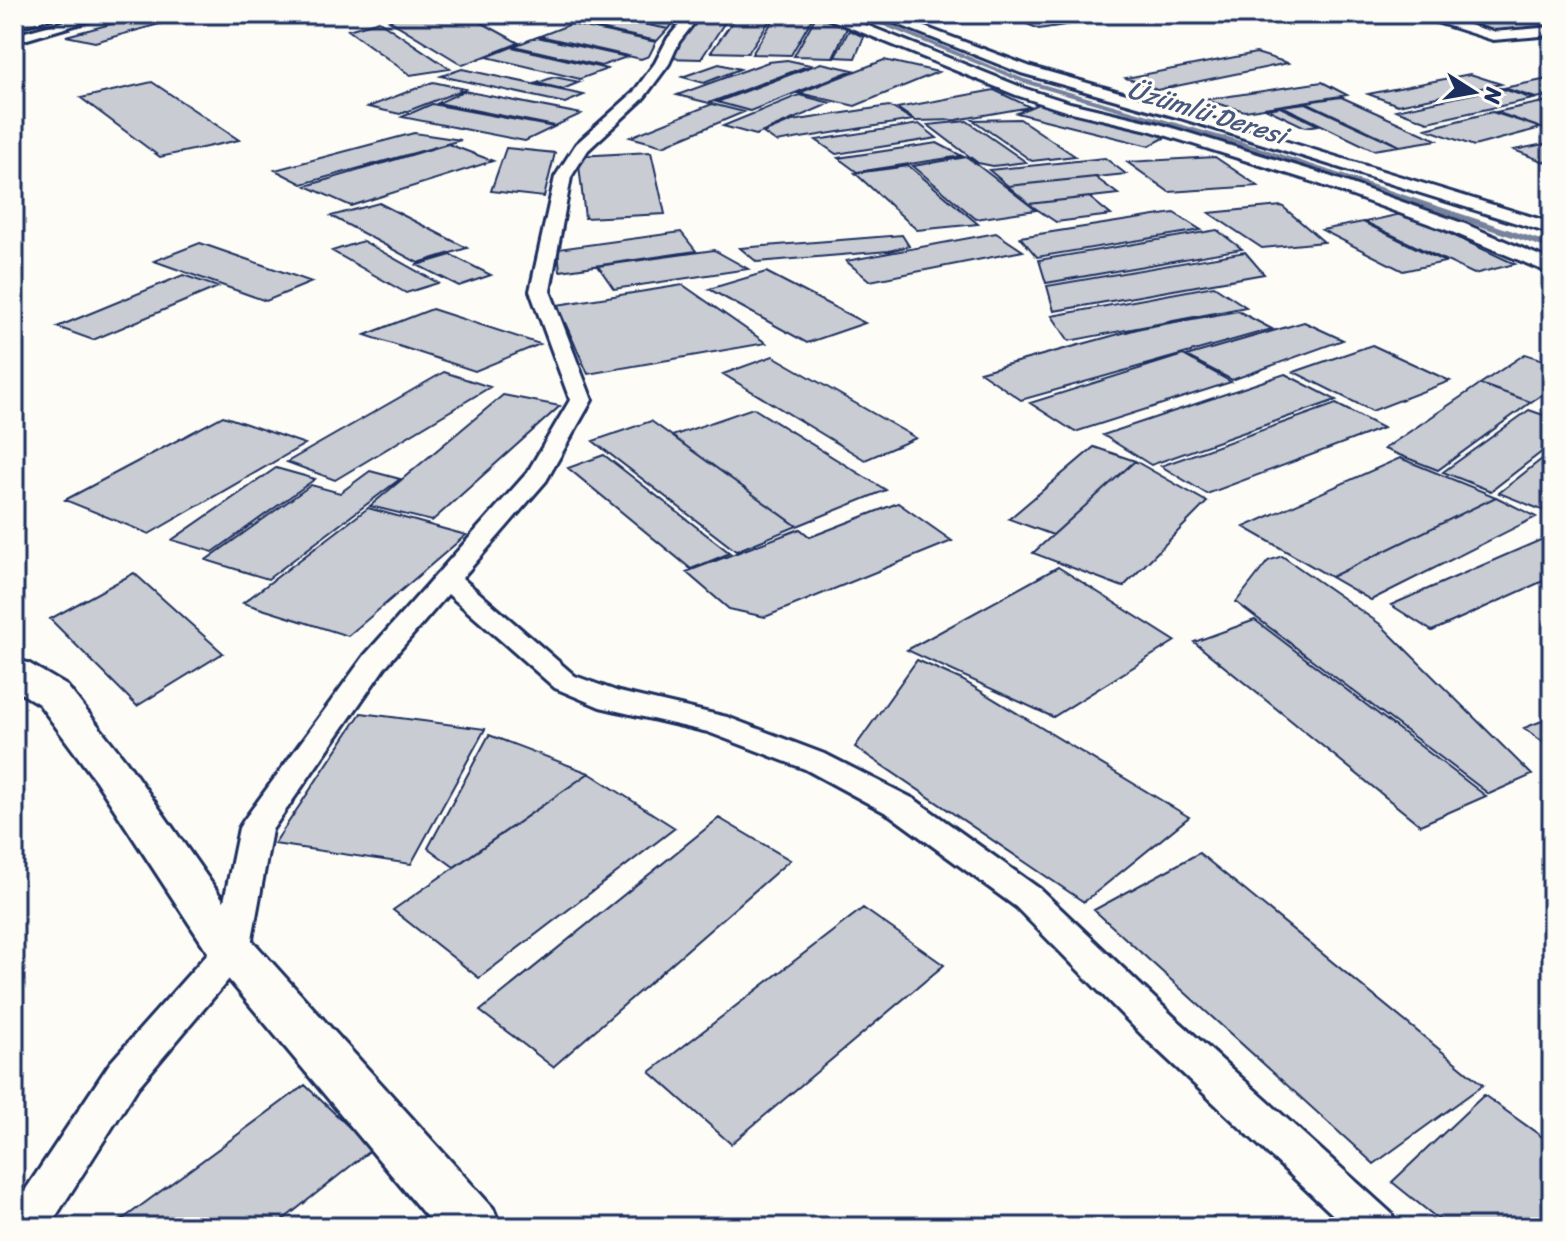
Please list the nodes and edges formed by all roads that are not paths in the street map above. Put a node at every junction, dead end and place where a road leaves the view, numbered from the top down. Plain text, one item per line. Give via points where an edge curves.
1 (45, 14) edge
2 (106, 14) edge
3 (695, 14) edge
4 (823, 14) edge
5 (878, 14) edge
6 (1417, 14) edge
7 (14, 22) edge
8 (1552, 31) edge
9 (14, 39) edge
10 (1552, 229) edge
11 (1552, 268) edge
12 (448, 580) junction
13 (14, 672) edge
14 (232, 950) junction
15 (25, 1227) edge
16 (472, 1227) edge
17 (1376, 1227) edge

1 - 7 highway
2 - 9 street
3 - 12 street via 638,96 582,147 563,177 540,291 581,400 537,476
4 - 11 street via 1053,103 1166,130 1408,207
5 - 10 street via 1026,70
6 - 8 street via 1493,36
12 - 14 street via 375,661 256,828
12 - 17 street via 565,682 611,700 716,724 816,762 902,807 1028,898
13 - 14 street via 53,695
14 - 15 street via 124,1075
14 - 16 street

